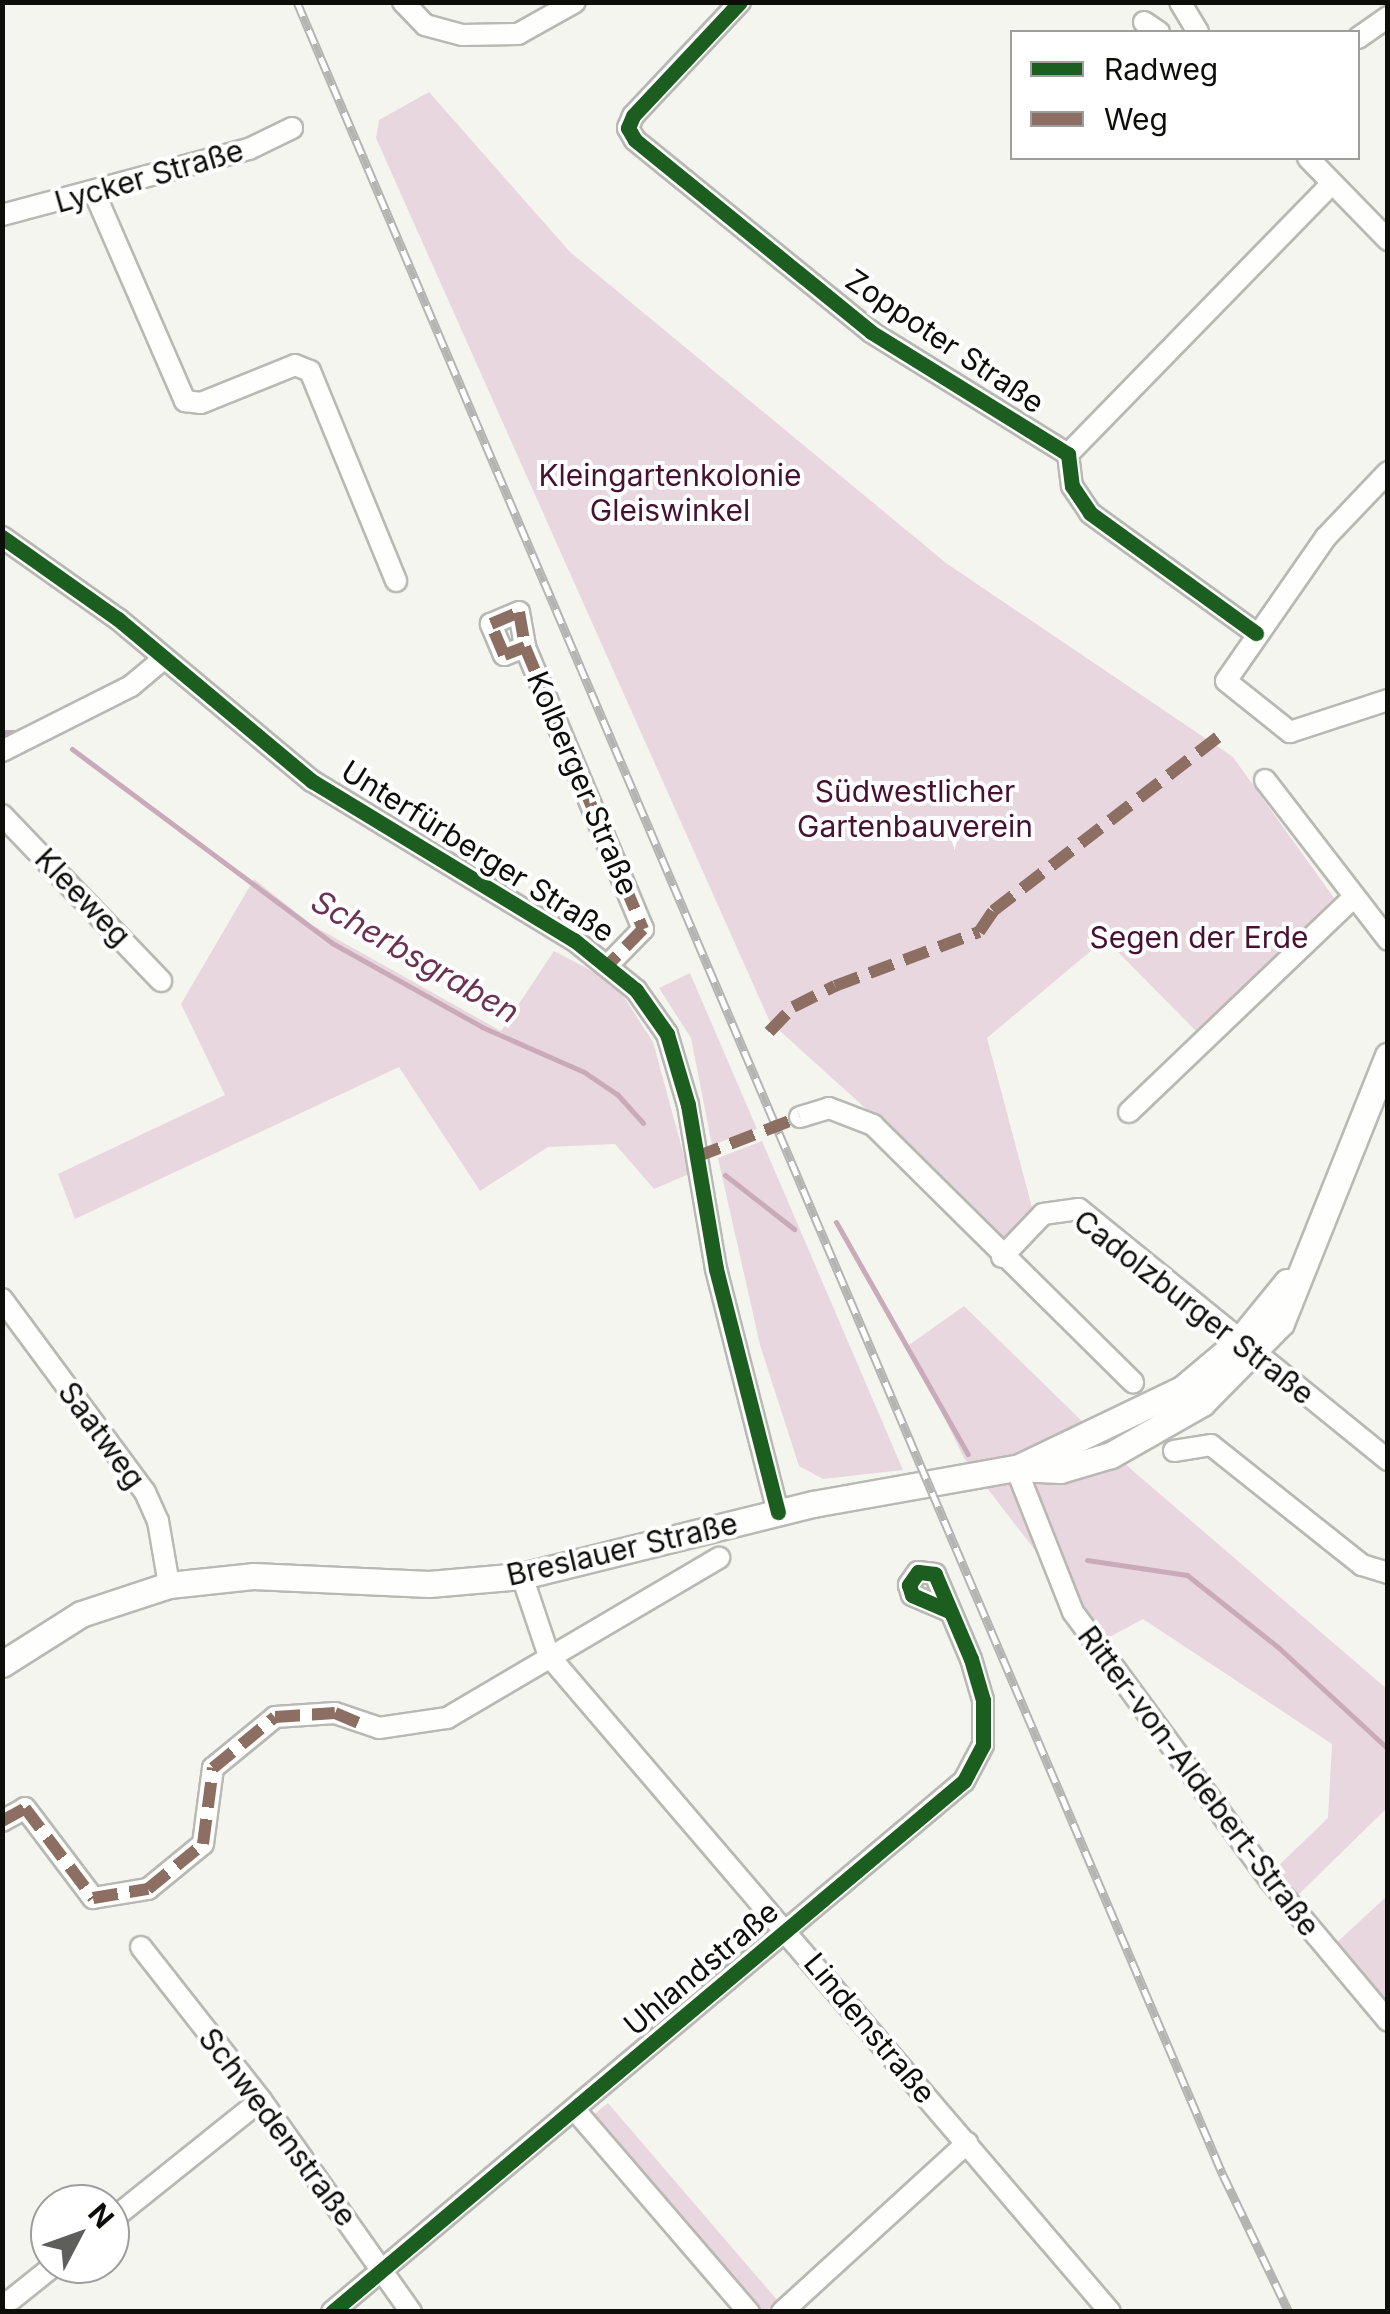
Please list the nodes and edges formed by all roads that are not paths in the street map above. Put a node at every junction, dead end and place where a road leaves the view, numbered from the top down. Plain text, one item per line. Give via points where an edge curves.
1 (402, 2) edge
2 (575, 2) edge
3 (740, 2) edge
4 (1180, 2) edge
5 (1388, 17) edge
6 (1197, 30) edge
7 (1360, 37) edge
8 (292, 128) dead end
9 (1310, 160) edge
10 (1332, 183) junction
11 (94, 194) junction
12 (2, 214) edge
13 (1388, 240) edge
14 (1068, 454) junction
15 (1388, 472) edge
16 (2, 537) edge
17 (396, 580) dead end
18 (1256, 632) junction
19 (526, 647) dead end
20 (162, 660) junction
21 (1388, 700) edge
22 (2, 751) edge
23 (1265, 780) dead end
24 (2, 815) edge
25 (1352, 899) junction
26 (1388, 940) edge
27 (609, 964) junction
28 (161, 980) dead end
29 (1388, 1056) edge
30 (1128, 1112) dead end
31 (800, 1117) dead end
32 (1002, 1257) junction
33 (2, 1299) edge
34 (1247, 1348) junction
35 (1132, 1382) dead end
36 (1174, 1452) dead end
37 (1388, 1460) edge
38 (1016, 1468) junction
39 (778, 1512) junction
40 (719, 1558) dead end
41 (1388, 1573) edge
42 (522, 1576) junction
43 (170, 1585) junction
44 (949, 1611) dead end
45 (549, 1656) junction
46 (2, 1664) edge
47 (2, 1822) edge
48 (788, 1932) junction
49 (141, 1947) dead end
50 (1388, 2021) edge
51 (261, 2100) junction
52 (575, 2110) junction
53 (968, 2144) junction
54 (130, 2204) edge
55 (383, 2270) junction
56 (31, 2284) edge
57 (11, 2300) edge
58 (332, 2312) edge
59 (410, 2312) edge
60 (750, 2312) edge
61 (782, 2312) edge
62 (1110, 2312) edge

1 - 2 street via 440,32 518,34
3 - 14 street, Zoppoter Straße via 632,116 631,134 871,332
4 - 6 street
5 - 7 street
8 - 11 street, Lycker Straße via 249,149
9 - 10 street
10 - 13 street
10 - 14 street
11 - 12 street, Lycker Straße
11 - 17 street via 184,401 201,403 295,364 310,371
14 - 18 street via 1072,486 1090,513
15 - 18 street via 1326,537
16 - 20 street, Unterfürberger Straße
18 - 21 street via 1227,684 1290,732
19 - 27 street, Kolberger Straße via 644,929
20 - 22 street via 131,686
20 - 27 street, Unterfürberger Straße via 312,781
23 - 25 street
24 - 28 street, Kleeweg
25 - 26 street
25 - 30 street
27 - 39 street, Unterfürberger Straße via 666,1034 688,1105 716,1269
29 - 34 main road, Breslauer Straße via 1317,1233
31 - 32 street via 828,1108 873,1125
32 - 34 street, Cadolzburger Straße via 1043,1214 1079,1209
32 - 35 street
33 - 43 street, Saatweg via 113,1446 158,1521
34 - 37 street, Cadolzburger Straße
34 - 38 main road, Breslauer Straße via 1158,1404
36 - 41 street via 1211,1446 1362,1565
38 - 39 main road, Breslauer Straße
38 - 50 street, Ritter-von-Aldebert-Straße via 1072,1612 1281,1894
39 - 42 main road, Breslauer Straße
40 - 45 street
42 - 43 main road, Breslauer Straße via 429,1584 253,1576
42 - 45 street, Lindenstraße
43 - 46 main road, Breslauer Straße via 81,1614
44 - 48 street, Uhlandstraße via 983,1700 977,1763
45 - 47 street via 447,1718 417,1728 358,1723 335,1713 275,1718 212,1768 202,1844 148,1888 93,1898 25,1808
45 - 48 street, Lindenstraße
48 - 52 street, Uhlandstraße
48 - 53 street, Lindenstraße
49 - 51 street, Schwedenstraße
51 - 54 street
51 - 55 street, Schwedenstraße
52 - 55 street, Uhlandstraße
52 - 60 street
53 - 61 street
53 - 62 street, Lindenstraße
55 - 58 street, Uhlandstraße
55 - 59 street, Schwedenstraße
56 - 57 street

